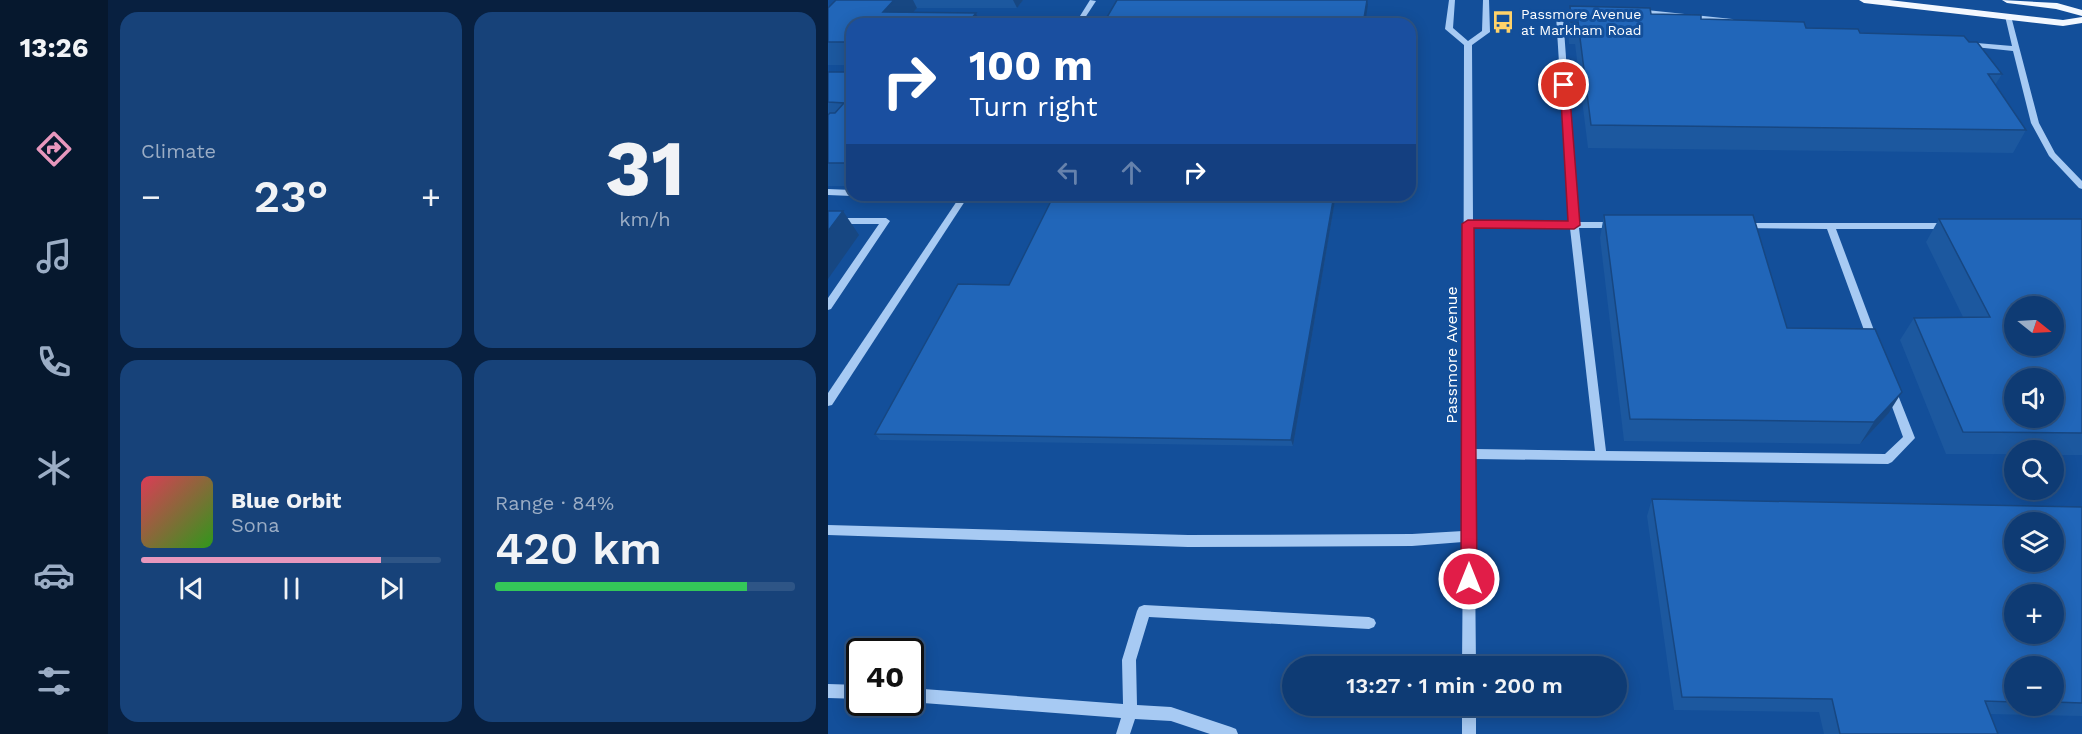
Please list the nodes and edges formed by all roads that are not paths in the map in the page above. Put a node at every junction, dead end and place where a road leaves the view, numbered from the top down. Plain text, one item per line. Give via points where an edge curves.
1 (1452, 0) edge
2 (1486, 0) edge
3 (1864, 0) edge
4 (2007, 0) edge
5 (1093, 1) edge
6 (1588, 8) edge
7 (1624, 10) edge
8 (2082, 13) edge
9 (2008, 16) junction
10 (1082, 18) edge
11 (2082, 20) edge
12 (1743, 22) edge
13 (1958, 43) edge
14 (1468, 44) junction
15 (2017, 49) junction
16 (2069, 171) junction
17 (2082, 173) edge
18 (2082, 186) edge
19 (828, 192) edge
20 (846, 193) edge
21 (961, 201) edge
22 (828, 221) edge
23 (1468, 224) junction
24 (1574, 225) junction
25 (1620, 225) edge
26 (1737, 225) edge
27 (1830, 226) junction
28 (1962, 226) edge
29 (828, 306) edge
30 (1876, 349) edge
31 (1888, 382) edge
32 (828, 402) edge
33 (1469, 453) junction
34 (1601, 455) junction
35 (828, 530) edge
36 (1469, 536) junction
37 (1369, 623) dead end
38 (1469, 656) edge
39 (828, 691) edge
40 (846, 692) edge
41 (924, 697) edge
42 (1130, 712) junction
43 (1469, 716) edge
44 (1123, 734) edge
45 (1231, 734) edge
46 (1469, 734) edge

1 - 14 street via 1449,29
2 - 14 street via 1486,32
3 - 9 main road
4 - 8 main road
5 - 10 street
6 - 24 street via 1559,15
7 - 12 street
9 - 11 main road via 2063,23
9 - 15 street
13 - 15 street
14 - 23 street, Passmore Avenue
15 - 16 street via 2035,123 2052,154
16 - 17 street
16 - 18 street
19 - 20 street
21 - 32 street
22 - 29 street via 886,221
23 - 24 street
23 - 33 street, Passmore Avenue
24 - 25 street
24 - 34 street
26 - 27 street
27 - 28 street
27 - 30 street
31 - 34 street via 1909,438 1888,459
33 - 34 street
33 - 36 street, Passmore Avenue
35 - 36 street via 1188,541
36 - 38 street, Passmore Avenue
37 - 42 street via 1144,611 1130,660
39 - 40 street
41 - 42 street
42 - 44 street
42 - 45 street via 1172,714
43 - 46 street

